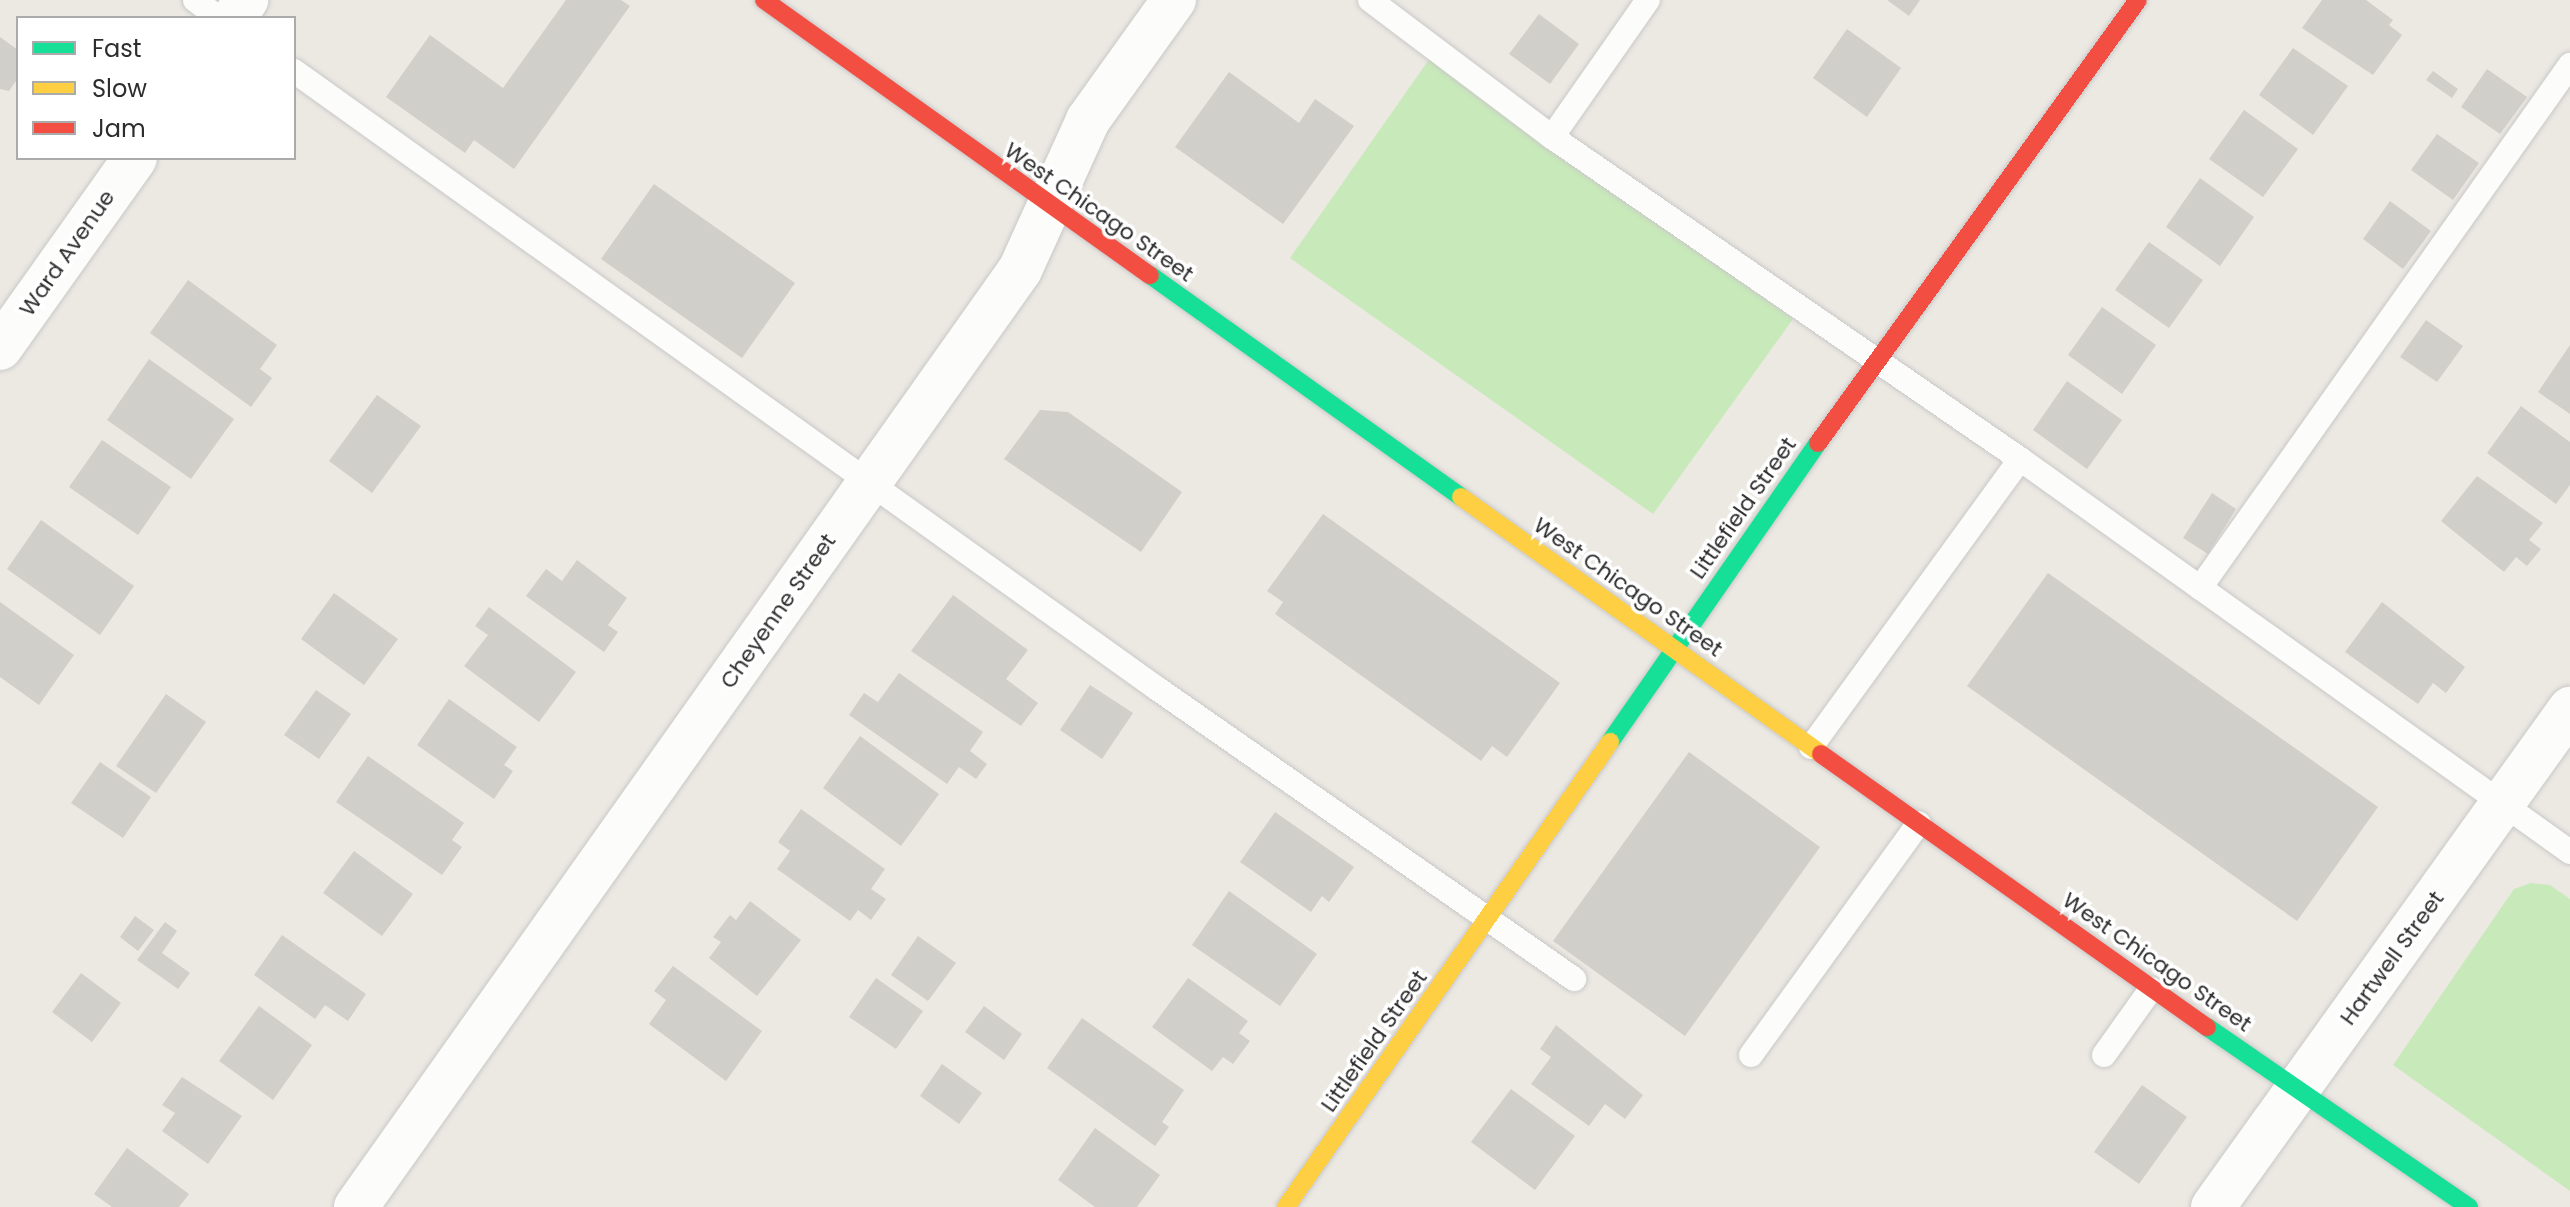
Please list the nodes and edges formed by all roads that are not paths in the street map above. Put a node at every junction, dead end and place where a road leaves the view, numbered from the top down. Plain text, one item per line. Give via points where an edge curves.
1 (195, 0) edge
2 (764, 0) edge
3 (1174, 0) edge
4 (1370, 0) edge
5 (1648, 0) edge
6 (2138, 0) edge
7 (216, 16) edge
8 (2570, 65) edge
9 (296, 72) edge
10 (1552, 137) junction
11 (134, 160) edge
12 (1049, 206) junction
13 (0, 348) edge
14 (1878, 361) junction
15 (2020, 459) junction
16 (869, 480) junction
17 (2200, 588) junction
18 (1675, 650) junction
19 (2570, 709) edge
20 (1811, 747) junction
21 (2502, 804) junction
22 (1919, 823) junction
23 (2570, 852) edge
24 (1490, 920) junction
25 (1574, 979) dead end
26 (2151, 989) junction
27 (1751, 1055) dead end
28 (2104, 1055) dead end
29 (2298, 1089) junction
30 (356, 1207) edge
31 (1286, 1207) edge
32 (2213, 1207) edge
33 (2469, 1207) edge

1 - 7 lane
2 - 12 street, West Chicago Street
3 - 12 street, Cheyenne Street via 1088,120
4 - 10 lane
5 - 10 lane
6 - 14 street, Littlefield Street
8 - 17 lane
9 - 16 lane
10 - 14 lane
11 - 13 street, Ward Avenue
12 - 16 street, Cheyenne Street via 1020,270
12 - 18 street, West Chicago Street
14 - 15 lane
14 - 18 street, Littlefield Street
15 - 17 lane
15 - 20 lane
16 - 24 lane
16 - 30 street, Cheyenne Street
17 - 21 lane
18 - 20 street, West Chicago Street
18 - 24 street, Littlefield Street
19 - 21 street, Hartwell Street
20 - 22 street, West Chicago Street
21 - 23 lane
21 - 29 street, Hartwell Street
22 - 26 street, West Chicago Street
22 - 27 lane
24 - 25 lane
24 - 31 street, Littlefield Street
26 - 28 lane
26 - 29 street, West Chicago Street
29 - 32 street, Hartwell Street
29 - 33 street, West Chicago Street

